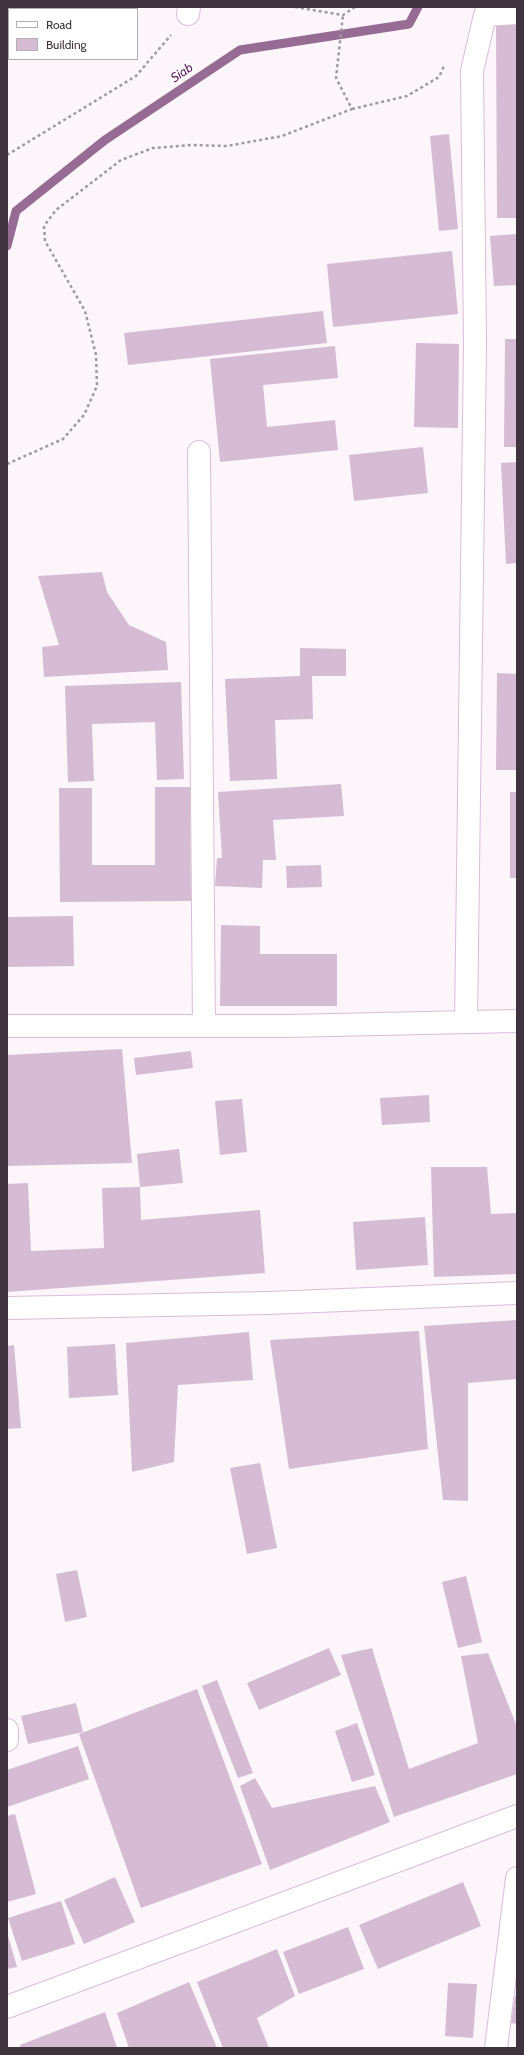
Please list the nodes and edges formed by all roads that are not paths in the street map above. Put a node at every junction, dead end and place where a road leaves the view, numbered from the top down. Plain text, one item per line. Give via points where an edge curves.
1 (517, 13) edge
2 (200, 452) dead end
3 (517, 1021) edge
4 (466, 1022) junction
5 (7, 1026) edge
6 (204, 1026) junction
7 (517, 1293) edge
8 (7, 1308) edge
9 (7, 1730) edge
10 (7, 1740) edge
11 (517, 1816) edge
12 (517, 1878) edge
13 (7, 2007) edge
14 (496, 2048) edge

1 - 4 street via 485,15 472,72 475,344
2 - 6 street
3 - 4 street
4 - 6 street
5 - 6 street
7 - 8 street via 268,1303
9 - 10 street
11 - 13 street
12 - 14 street

